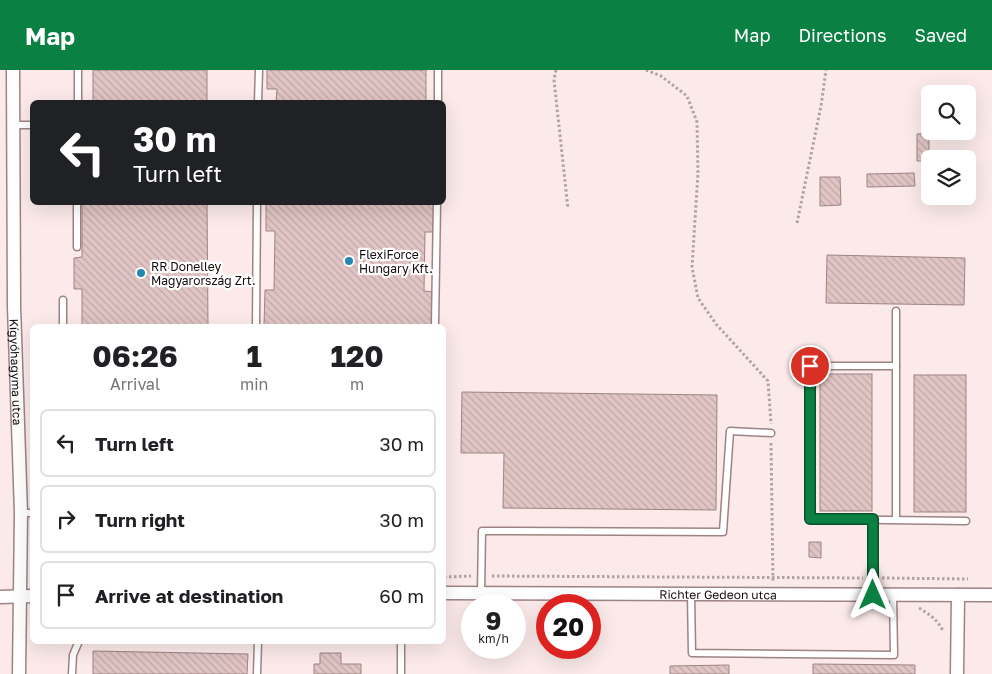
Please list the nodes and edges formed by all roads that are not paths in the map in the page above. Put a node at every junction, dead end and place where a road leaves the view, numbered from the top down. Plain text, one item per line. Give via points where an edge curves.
1 (13, 70) edge
2 (78, 70) edge
3 (259, 70) edge
4 (438, 70) edge
5 (78, 100) edge
6 (258, 100) edge
7 (438, 100) edge
8 (13, 125) junction
9 (30, 125) edge
10 (77, 205) edge
11 (258, 205) edge
12 (437, 205) edge
13 (77, 247) dead end
14 (63, 300) dead end
15 (896, 311) dead end
16 (63, 324) edge
17 (256, 324) edge
18 (435, 324) edge
19 (896, 366) junction
20 (771, 433) road end
21 (27, 513) edge
22 (873, 519) junction
23 (896, 519) junction
24 (966, 521) dead end
25 (446, 593) edge
26 (481, 593) junction
27 (691, 594) junction
28 (873, 595) junction
29 (893, 595) junction
30 (958, 595) junction
31 (992, 595) edge
32 (27, 596) edge
33 (0, 597) edge
34 (78, 644) edge
35 (258, 644) edge
36 (401, 644) edge
37 (19, 674) edge
38 (72, 674) edge
39 (257, 674) edge
40 (401, 674) edge
41 (958, 674) edge

1 - 8 street, Kígyóhagyma utca
2 - 5 lane
3 - 6 lane
4 - 7 lane
8 - 9 lane
8 - 21 street, Kígyóhagyma utca via 14,306
10 - 13 lane
11 - 17 lane
12 - 18 lane
14 - 16 lane
15 - 19 lane
19 - 22 lane via 810,366 810,519
19 - 23 lane
20 - 26 lane via 730,431 723,532 482,531
21 - 32 street, Kígyóhagyma utca
22 - 23 lane
22 - 28 lane
23 - 24 lane
25 - 26 street, Richter Gedeon utca
26 - 27 street, Richter Gedeon utca
27 - 28 street, Richter Gedeon utca
27 - 29 lane via 692,653 894,655
28 - 29 street, Richter Gedeon utca
29 - 30 street, Richter Gedeon utca
30 - 31 street, Richter Gedeon utca
30 - 41 street
32 - 33 street
32 - 37 street, Kígyóhagyma utca
34 - 38 lane via 73,655
35 - 39 lane
36 - 40 lane

